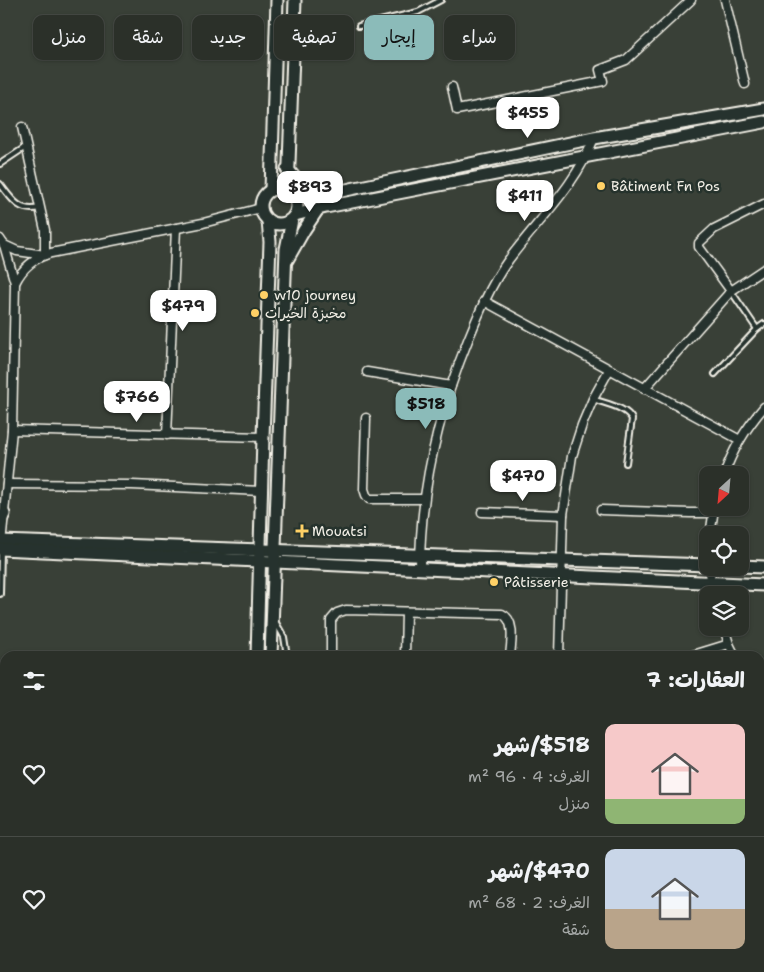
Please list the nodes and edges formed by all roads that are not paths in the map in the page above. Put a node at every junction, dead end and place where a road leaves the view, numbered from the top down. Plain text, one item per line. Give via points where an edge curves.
1 (278, 0) edge
2 (295, 0) edge
3 (441, 0) edge
4 (691, 0) edge
5 (724, 0) edge
6 (359, 26) dead end
7 (745, 84) dead end
8 (452, 87) dead end
9 (764, 109) edge
10 (764, 122) edge
11 (22, 127) dead end
12 (594, 138) junction
13 (26, 146) junction
14 (587, 156) junction
15 (0, 164) edge
16 (287, 169) junction
17 (0, 184) edge
18 (271, 190) junction
19 (291, 193) junction
20 (318, 196) junction
21 (764, 204) edge
22 (40, 208) junction
23 (261, 208) junction
24 (318, 209) junction
25 (294, 217) junction
26 (268, 220) junction
27 (176, 228) junction
28 (2, 242) edge
29 (45, 255) junction
30 (286, 264) junction
31 (764, 269) edge
32 (15, 283) junction
33 (731, 291) junction
34 (484, 301) junction
35 (764, 324) edge
36 (757, 329) junction
37 (610, 370) junction
38 (367, 372) dead end
39 (716, 374) dead end
40 (451, 386) junction
41 (644, 388) junction
42 (593, 399) junction
43 (764, 408) edge
44 (366, 418) dead end
45 (12, 430) junction
46 (167, 435) junction
47 (262, 437) junction
48 (740, 440) junction
49 (626, 463) dead end
50 (727, 466) edge
51 (7, 484) junction
52 (261, 491) junction
53 (424, 499) junction
54 (601, 510) dead end
55 (482, 512) dead end
56 (699, 512) edge
57 (563, 515) junction
58 (2, 518) edge
59 (1, 545) edge
60 (260, 549) junction
61 (274, 549) junction
62 (420, 554) junction
63 (561, 560) junction
64 (260, 562) junction
65 (273, 562) junction
66 (699, 566) edge
67 (749, 566) edge
68 (764, 567) edge
69 (420, 569) junction
70 (561, 574) junction
71 (710, 576) edge
72 (711, 583) junction
73 (764, 584) edge
74 (712, 586) edge
75 (0, 594) edge
76 (406, 612) junction
77 (272, 616) junction
78 (726, 636) edge
79 (729, 644) junction
80 (257, 651) edge
81 (271, 651) edge
82 (286, 651) edge
83 (331, 651) edge
84 (405, 651) edge
85 (510, 651) edge
86 (559, 651) edge
87 (706, 651) edge
88 (733, 651) edge

1 - 18 main road
2 - 16 main road
3 - 6 lane via 418,12
4 - 8 street via 626,60 600,70 603,81 457,110
5 - 7 street
9 - 12 main road
10 - 14 main road
11 - 13 street
12 - 14 street
12 - 20 main road
13 - 15 lane
13 - 22 street
14 - 24 main road
14 - 34 street via 506,263
16 - 19 main road
16 - 20 main road
17 - 22 lane via 18,206
18 - 19 main road via 279,188
18 - 23 main road via 263,198
19 - 20 main road
19 - 25 main road via 298,205
21 - 33 street via 714,229 699,243 698,247
22 - 29 street via 45,230
23 - 26 main road
23 - 27 street
24 - 25 main road
24 - 30 main road
25 - 26 main road via 283,224
25 - 30 main road via 287,239
26 - 47 main road via 270,242
27 - 29 street
27 - 46 street
28 - 29 street via 17,251
28 - 32 street
29 - 32 street via 28,263
30 - 61 main road
31 - 33 street
32 - 45 street
33 - 36 lane
33 - 41 street
34 - 37 street
34 - 40 street
35 - 36 lane
36 - 39 lane
37 - 41 street
37 - 42 street
38 - 40 street
40 - 53 street via 434,446
41 - 48 street
42 - 49 lane via 622,410 632,419
42 - 57 street via 572,456
43 - 48 street
44 - 53 street via 364,489 367,497
45 - 46 street
45 - 51 street
46 - 47 street
47 - 52 main road
48 - 50 street
51 - 52 street
51 - 58 street
52 - 60 main road
53 - 62 street
54 - 56 street
55 - 57 street
57 - 63 street
58 - 59 street
59 - 60 main road
59 - 64 main road
59 - 75 lane
60 - 61 main road
60 - 64 main road
61 - 62 main road
61 - 65 main road
62 - 63 main road
62 - 69 street
63 - 66 main road
63 - 70 street
64 - 65 main road
64 - 80 main road
65 - 69 main road
65 - 77 main road
67 - 68 main road
69 - 70 main road
70 - 72 main road
70 - 86 street
71 - 72 street
72 - 73 main road
72 - 74 street
76 - 83 street via 346,610 337,613 331,620
76 - 84 street
76 - 85 street via 505,615 511,622
77 - 81 main road
77 - 82 lane via 284,637
78 - 79 street
79 - 87 street
79 - 88 street

